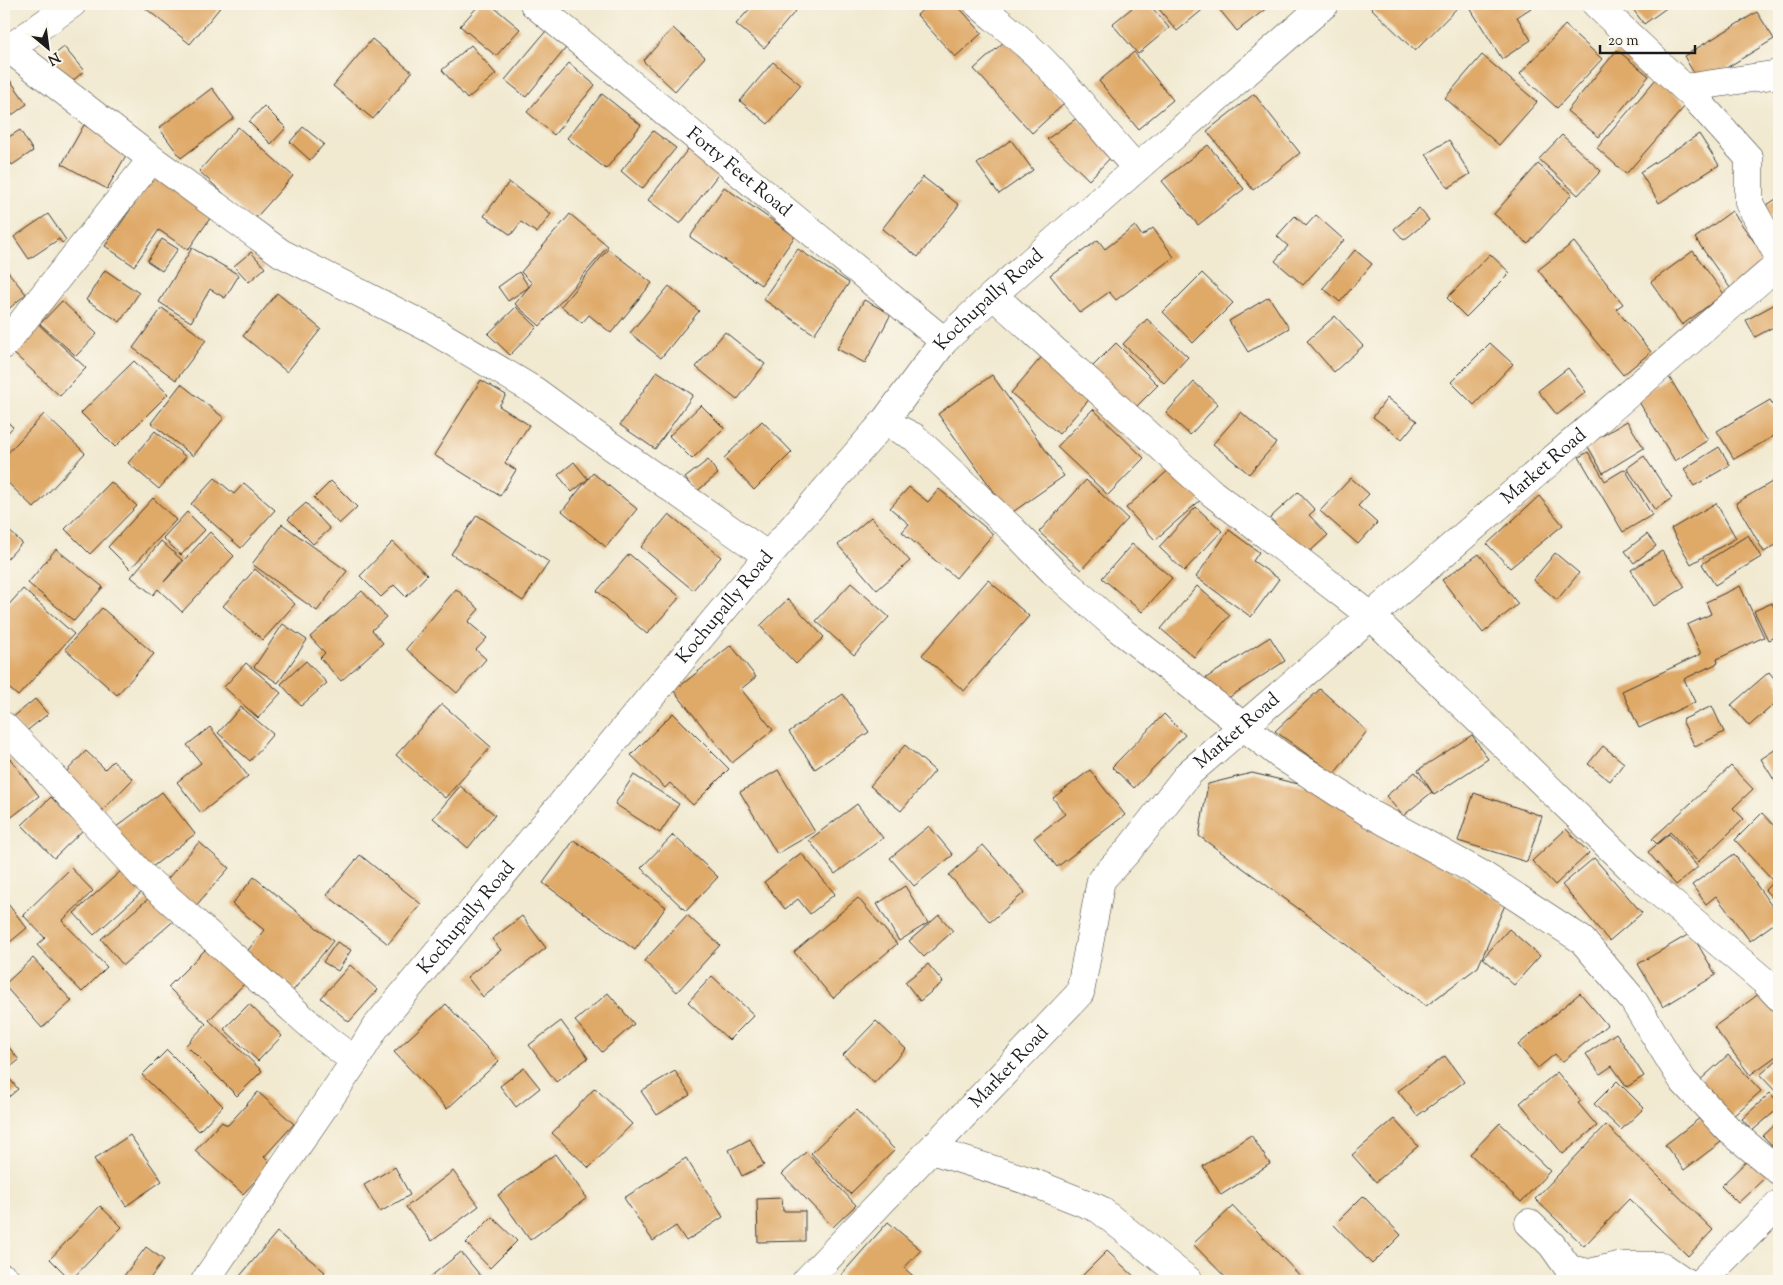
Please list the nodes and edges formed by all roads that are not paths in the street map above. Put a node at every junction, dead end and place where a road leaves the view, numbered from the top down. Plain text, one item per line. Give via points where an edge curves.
1 (72, 4) edge
2 (534, 4) edge
3 (978, 4) edge
4 (1325, 4) edge
5 (1596, 4) edge
6 (6, 50) edge
7 (1779, 74) edge
8 (1685, 88) junction
9 (152, 159) junction
10 (1137, 168) junction
11 (1779, 257) edge
12 (1779, 264) edge
13 (993, 295) junction
14 (944, 341) junction
15 (4, 345) edge
16 (884, 422) junction
17 (768, 556) junction
18 (1372, 616) junction
19 (4, 726) edge
20 (1244, 726) junction
21 (1779, 997) edge
22 (355, 1061) junction
23 (931, 1150) junction
24 (1779, 1171) edge
25 (1779, 1204) edge
26 (1529, 1223) dead end
27 (4, 1278) edge
28 (8, 1281) edge
29 (205, 1281) edge
30 (806, 1281) edge
31 (1189, 1281) edge
32 (1684, 1281) edge
33 (1702, 1281) edge

1 - 6 street
2 - 14 street, Forty Feet Road
3 - 10 street via 1047,64
4 - 10 street, Kochupally Road
5 - 8 street
6 - 9 street
7 - 8 street
8 - 11 street via 1749,158 1749,204
9 - 15 street
9 - 17 street via 281,253 429,328 535,391
10 - 13 street, Kochupally Road
12 - 18 street, Market Road
13 - 14 street, Kochupally Road
13 - 18 street via 1212,493
14 - 16 street, Kochupally Road
16 - 17 street, Kochupally Road
16 - 20 street via 914,438 1115,626
17 - 22 street, Kochupally Road via 375,1028
18 - 20 street, Market Road
18 - 21 street via 1635,872
19 - 22 street via 143,876 326,1040
20 - 23 street, Market Road via 1189,774 1127,852 1100,880 1080,994
20 - 24 street via 1316,780 1481,874 1582,940 1633,1000 1683,1081 1729,1130
22 - 29 street, Kochupally Road
23 - 30 street, Market Road
23 - 31 street via 1099,1209
25 - 33 street
26 - 32 street via 1552,1245 1569,1269 1589,1273 1617,1266 1662,1266
27 - 28 street

